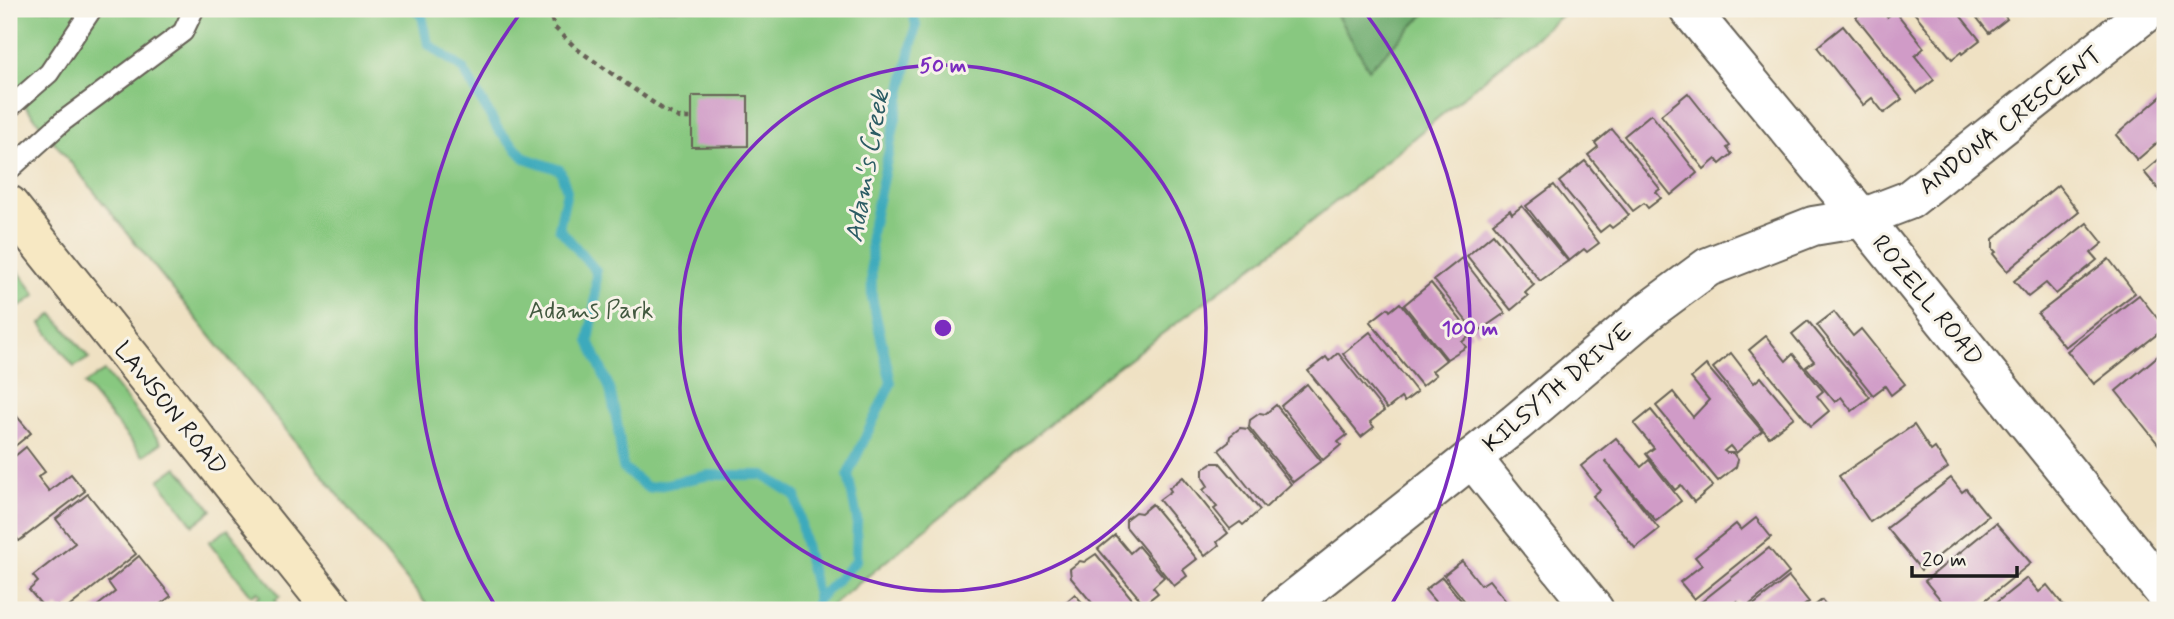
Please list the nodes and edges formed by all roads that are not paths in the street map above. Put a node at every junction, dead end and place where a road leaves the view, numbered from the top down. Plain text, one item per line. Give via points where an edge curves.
1 (92, 9) edge
2 (194, 9) edge
3 (1689, 9) edge
4 (2150, 9) edge
5 (9, 108) edge
6 (9, 170) edge
7 (9, 205) edge
8 (1862, 218) junction
9 (1472, 458) junction
10 (2165, 593) edge
11 (333, 610) edge
12 (1282, 610) edge
13 (1594, 610) edge

1 - 5 lane via 49,73
2 - 6 lane via 183,32 62,122
3 - 8 street, ROZELL ROAD
4 - 8 street, ANDONA CRESCENT via 1909,200
7 - 11 street, LAWSON ROAD
8 - 9 street, KILSYTH DRIVE via 1813,226 1708,267
8 - 10 street, ROZELL ROAD
9 - 12 street, KILSYTH DRIVE
9 - 13 street

